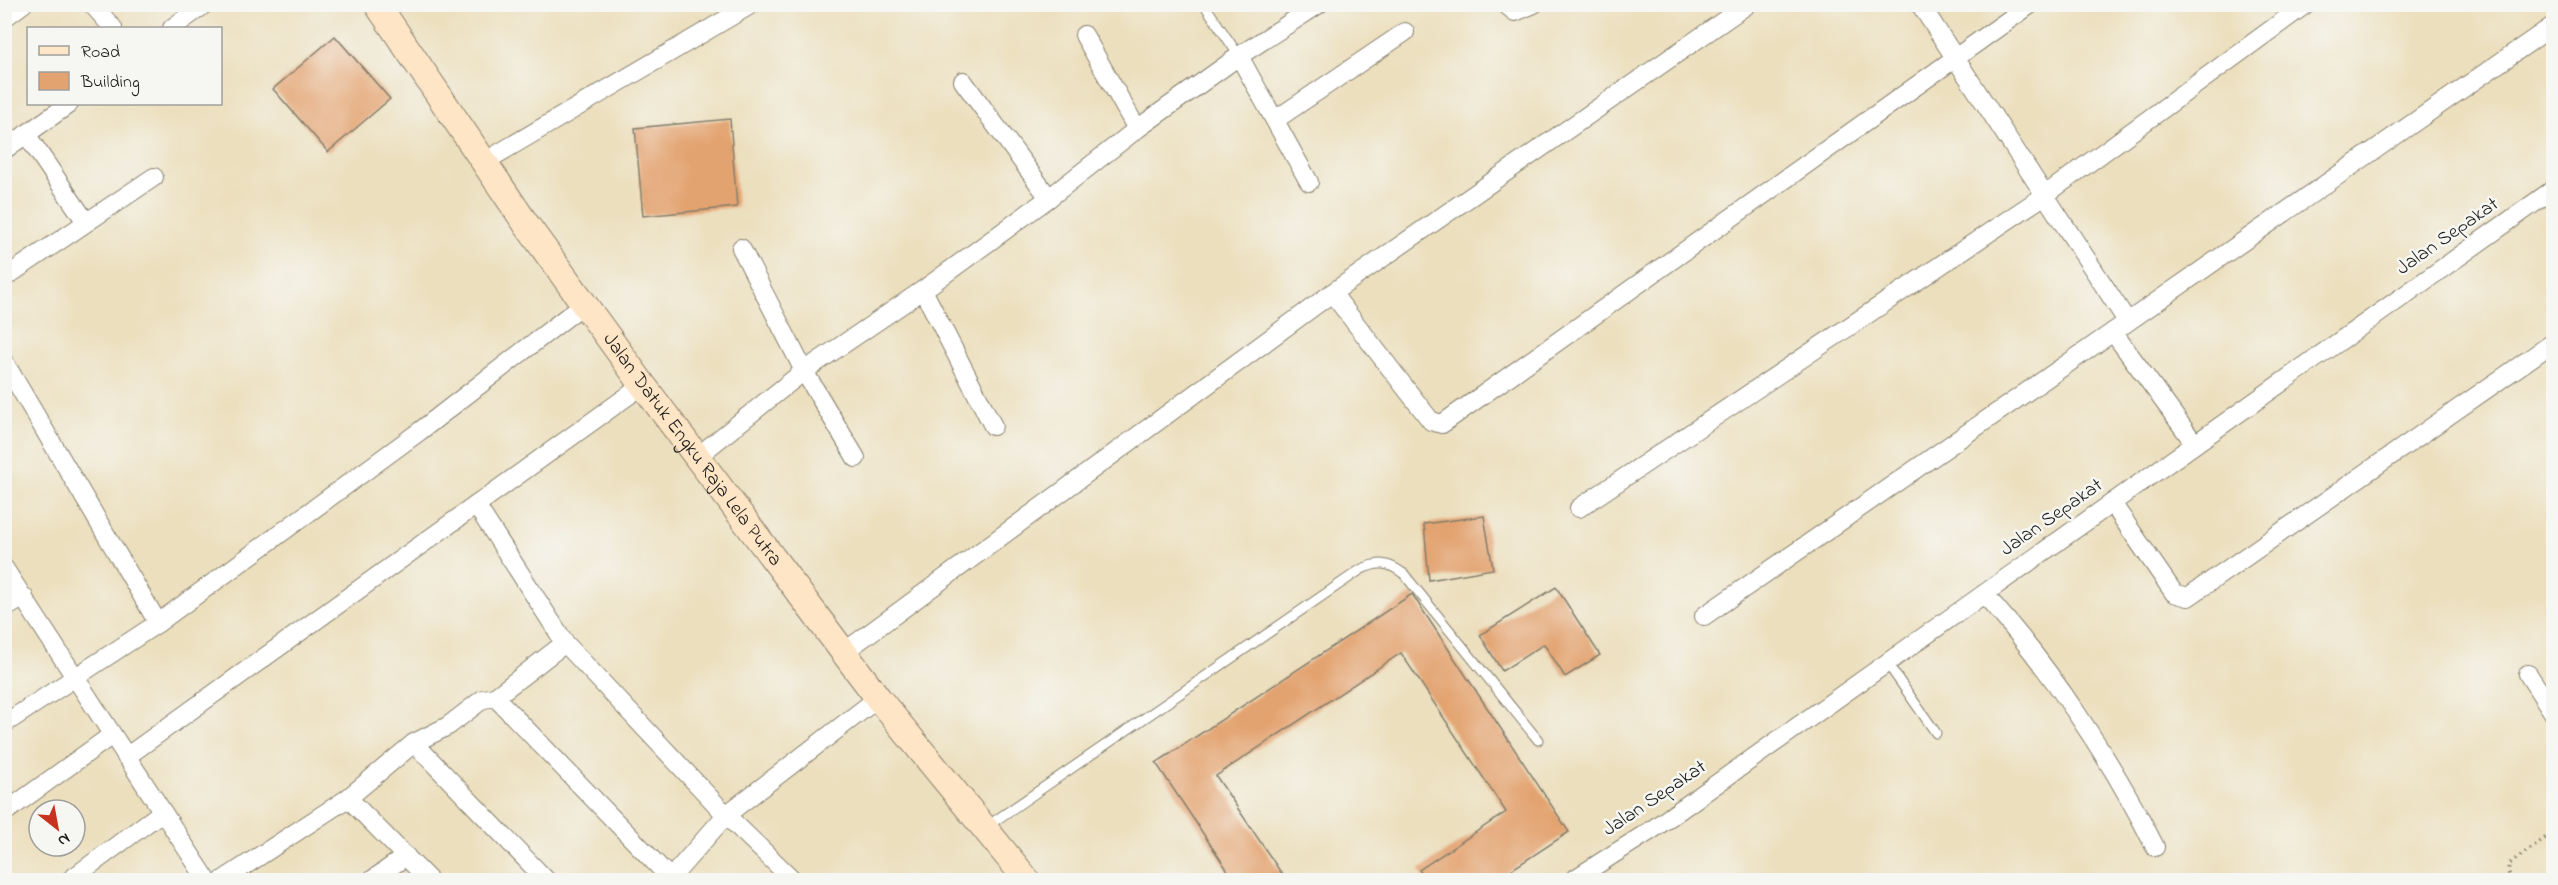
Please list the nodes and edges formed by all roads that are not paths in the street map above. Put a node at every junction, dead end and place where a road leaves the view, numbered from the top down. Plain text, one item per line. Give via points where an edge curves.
1 (23, 4) edge
2 (92, 4) edge
3 (205, 4) edge
4 (377, 4) edge
5 (752, 4) edge
6 (1204, 4) edge
7 (1319, 4) edge
8 (1505, 4) edge
9 (1534, 4) edge
10 (1748, 4) edge
11 (1920, 4) edge
12 (2031, 4) edge
13 (2306, 4) edge
14 (4, 18) edge
15 (2553, 25) edge
16 (112, 27) edge
17 (173, 27) edge
18 (1406, 32) dead end
19 (1084, 35) dead end
20 (1239, 56) junction
21 (1955, 58) junction
22 (963, 81) dead end
23 (68, 105) edge
24 (1275, 120) junction
25 (1137, 129) junction
26 (26, 134) junction
27 (4, 150) edge
28 (484, 162) junction
29 (154, 177) dead end
30 (1309, 182) dead end
31 (2553, 189) edge
32 (2045, 195) junction
33 (1049, 198) junction
34 (86, 222) junction
35 (741, 248) dead end
36 (4, 278) edge
37 (923, 290) junction
38 (1332, 293) junction
39 (585, 303) junction
40 (2120, 326) junction
41 (2553, 342) edge
42 (5, 363) edge
43 (804, 371) junction
44 (643, 386) junction
45 (993, 426) dead end
46 (2195, 444) junction
47 (698, 456) junction
48 (856, 458) dead end
49 (2112, 503) junction
50 (476, 505) junction
51 (1579, 508) dead end
52 (4, 568) edge
53 (1984, 594) junction
54 (24, 597) junction
55 (4, 609) edge
56 (1704, 616) dead end
57 (158, 623) junction
58 (565, 643) junction
59 (844, 652) junction
60 (1887, 663) junction
61 (2528, 674) dead end
62 (76, 675) junction
63 (495, 697) junction
64 (878, 698) junction
65 (2553, 714) edge
66 (4, 724) edge
67 (1935, 733) dead end
68 (112, 735) junction
69 (1538, 740) dead end
70 (414, 743) junction
71 (126, 757) junction
72 (348, 798) junction
73 (162, 812) junction
74 (4, 813) edge
75 (726, 815) junction
76 (984, 829) junction
77 (2155, 847) dead end
78 (406, 856) junction
79 (70, 880) edge
80 (207, 880) edge
81 (223, 880) edge
82 (372, 880) edge
83 (429, 880) edge
84 (546, 880) edge
85 (670, 880) edge
86 (793, 880) edge
87 (1027, 880) edge
88 (1574, 880) edge

1 - 14 street
2 - 16 street
3 - 17 street
4 - 28 street, Jalan Datuk Engku Raja Lela Putra
5 - 28 street
6 - 20 lane
7 - 20 street
8 - 9 street via 1515,12
10 - 38 street
11 - 21 street
12 - 21 street
13 - 32 street
15 - 40 street
18 - 24 street
19 - 25 street
20 - 24 street
20 - 25 street
21 - 32 street
21 - 38 street via 1442,424 1431,421
22 - 33 street
23 - 26 street
24 - 30 street
25 - 33 street
26 - 27 street
26 - 34 street
28 - 39 street, Jalan Datuk Engku Raja Lela Putra
29 - 34 street
31 - 46 street, Jalan Sepakat
32 - 40 street
32 - 51 street
33 - 37 street
34 - 36 street
35 - 43 street
37 - 43 street
37 - 45 street
38 - 59 street
39 - 44 street, Jalan Datuk Engku Raja Lela Putra
39 - 57 street
40 - 46 street
40 - 56 street
41 - 49 street via 2188,597 2174,593
42 - 57 street
43 - 47 street
43 - 48 street
44 - 47 street, Jalan Datuk Engku Raja Lela Putra
44 - 50 street
46 - 49 street, Jalan Sepakat
47 - 59 street, Jalan Datuk Engku Raja Lela Putra
49 - 53 street, Jalan Sepakat
50 - 58 street
50 - 71 street
52 - 54 street
53 - 60 street, Jalan Sepakat
53 - 77 street via 2030,647 2119,782
54 - 55 street
54 - 62 street
57 - 62 street
58 - 63 street
58 - 75 street
59 - 64 street, Jalan Datuk Engku Raja Lela Putra
60 - 67 lane
60 - 88 street, Jalan Sepakat via 1653,829
61 - 65 street
62 - 66 street
62 - 68 street
63 - 70 street via 483,699 448,726
63 - 85 street
64 - 75 street
64 - 76 street, Jalan Datuk Engku Raja Lela Putra
68 - 71 street
68 - 74 street
69 - 76 lane via 1404,574 1390,564 1374,563
70 - 72 street
70 - 84 street
71 - 73 street
72 - 78 street
72 - 81 street
73 - 79 street
73 - 80 street
75 - 85 street
75 - 86 street
76 - 87 street, Jalan Datuk Engku Raja Lela Putra
78 - 82 street
78 - 83 street

